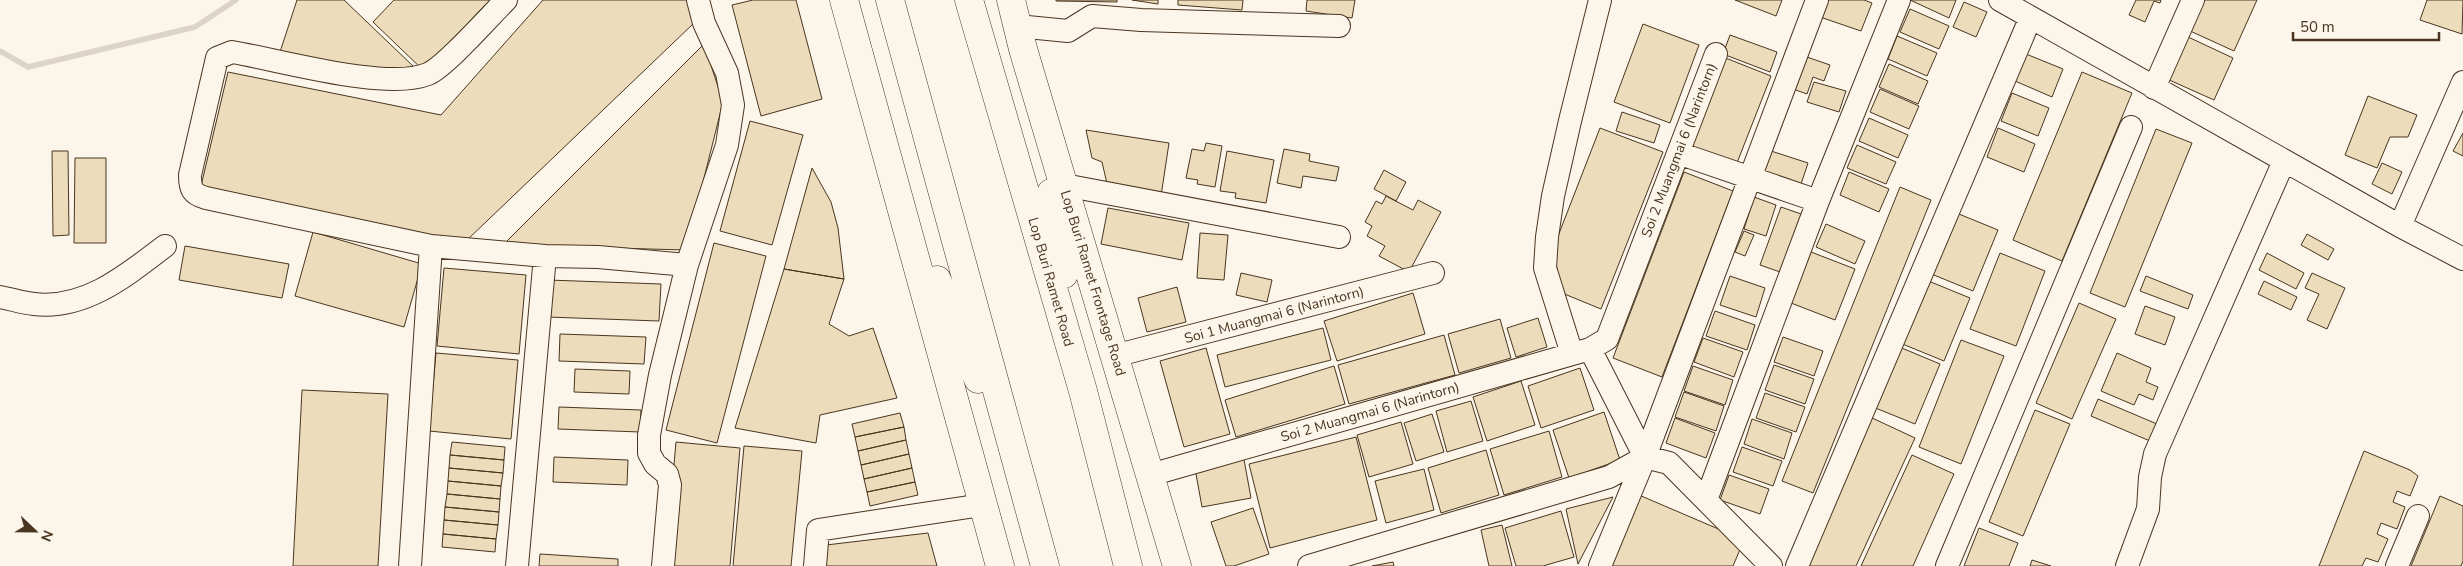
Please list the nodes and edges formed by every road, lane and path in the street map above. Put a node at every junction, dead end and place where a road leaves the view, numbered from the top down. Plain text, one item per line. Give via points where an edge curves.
1 (506, 0) edge
2 (698, 0) edge
3 (844, 0) edge
4 (890, 0) edge
5 (969, 0) edge
6 (1011, 0) edge
7 (1600, 0) edge
8 (1817, 0) edge
9 (1898, 0) edge
10 (2000, 0) edge
11 (2193, 0) edge
12 (2030, 19) junction
13 (1339, 26) dead end
14 (1020, 38) junction
15 (1716, 54) dead end
16 (2463, 82) edge
17 (2154, 88) junction
18 (2131, 127) dead end
19 (1678, 153) junction
20 (2284, 161) junction
21 (893, 173) junction
22 (1751, 178) junction
23 (1064, 186) junction
24 (1818, 201) junction
25 (2400, 226) junction
26 (1339, 238) dead end
27 (165, 246) dead end
28 (431, 246) junction
29 (545, 256) junction
30 (2463, 259) edge
31 (687, 265) junction
32 (1433, 274) dead end
33 (0, 296) edge
34 (1581, 352) junction
35 (1114, 356) junction
36 (1083, 391) junction
37 (1645, 457) junction
38 (1150, 475) junction
39 (1706, 500) junction
40 (982, 505) junction
41 (1030, 513) junction
42 (2418, 516) dead end
43 (1357, 559) edge
44 (410, 566) edge
45 (517, 566) edge
46 (663, 566) edge
47 (815, 566) edge
48 (1000, 566) edge
49 (1045, 566) edge
50 (1128, 566) edge
51 (1177, 566) edge
52 (1309, 566) edge
53 (1600, 566) edge
54 (1771, 566) edge
55 (1797, 566) edge
56 (1948, 566) edge
57 (2127, 566) edge
58 (2397, 566) edge

1 - 28 street via 430,74 404,80 355,76 232,52 217,58 213,69 190,175 190,189 196,195
2 - 31 street via 704,23 727,73 733,105 727,145
3 - 21 main road
4 - 41 main road
5 - 36 main road, Lop Buri Ramet Road
6 - 14 main road, Lop Buri Ramet Frontage Road
7 - 34 street via 1553,196 1545,268
8 - 22 street
9 - 24 street
10 - 12 street
11 - 17 street
12 - 17 street
12 - 55 street
13 - 14 street via 1092,16 1068,31
14 - 23 main road, Lop Buri Ramet Frontage Road
14 - 36 main road via 1050,190
15 - 19 street, Soi 2 Muangmai 6 (Narintorn)
16 - 25 street
17 - 20 street
18 - 56 street
19 - 22 street
19 - 34 street, Soi 2 Muangmai 6 (Narintorn) via 1607,340
20 - 25 street
20 - 57 street via 2155,454 2148,509
21 - 40 main road
21 - 41 main road
22 - 24 street
22 - 37 street
23 - 26 street
23 - 35 main road, Lop Buri Ramet Frontage Road
24 - 39 street
25 - 30 street
27 - 33 street via 120,280 75,300 34,304
28 - 29 street
28 - 44 street
29 - 31 street
29 - 45 street
31 - 46 street via 649,435 649,453 655,464 667,474 670,484
32 - 35 street, Soi 1 Muangmai 6 (Narintorn)
34 - 37 street
34 - 38 street, Soi 2 Muangmai 6 (Narintorn)
35 - 38 main road, Lop Buri Ramet Frontage Road
36 - 50 main road, Lop Buri Ramet Road
37 - 39 street via 1669,463
37 - 43 street via 1609,476
37 - 53 street
38 - 51 main road, Lop Buri Ramet Frontage Road
39 - 54 street
40 - 47 street via 818,530
40 - 48 main road
41 - 49 main road
42 - 58 street
43 - 52 street

